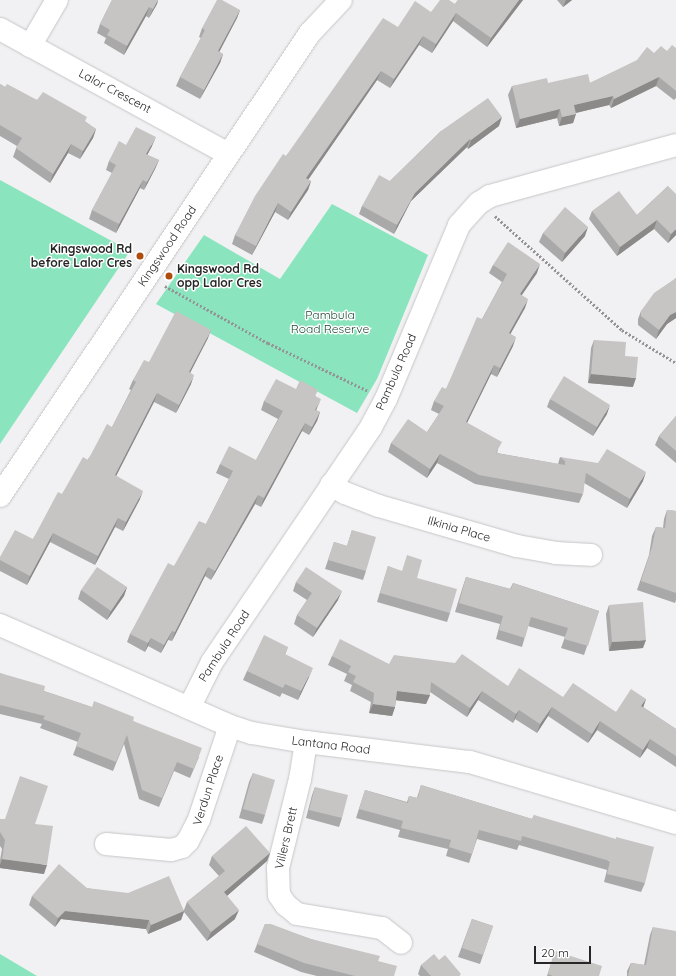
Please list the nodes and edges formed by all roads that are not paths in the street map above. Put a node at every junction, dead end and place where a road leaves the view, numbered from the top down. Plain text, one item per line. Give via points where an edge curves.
1 (57, 0) edge
2 (341, 0) edge
3 (0, 29) edge
4 (30, 46) junction
5 (676, 145) edge
6 (228, 154) junction
7 (332, 484) junction
8 (0, 496) edge
9 (591, 555) dead end
10 (0, 625) edge
11 (189, 708) junction
12 (230, 726) junction
13 (306, 742) junction
14 (676, 823) edge
15 (106, 844) dead end
16 (401, 943) dead end

1 - 4 street
2 - 6 street, Kingswood Road via 310,33
3 - 4 street, Lalor Crescent
4 - 6 street, Lalor Crescent
5 - 7 street, Pambula Road via 508,189 479,202 459,225 450,244 386,399 371,427
6 - 8 street, Kingswood Road
7 - 9 street, Ilkinia Place via 373,504 517,546 555,553
7 - 11 street, Pambula Road via 212,662
10 - 11 street, Lantana Road
11 - 12 street, Lantana Road
12 - 13 street, Lantana Road
12 - 15 street, Verdun Place via 199,819 188,841 182,847 171,850
13 - 14 street, Lantana Road via 470,762
13 - 16 street, Villers Brett via 300,779 278,868 280,895 286,905 298,914 382,928

